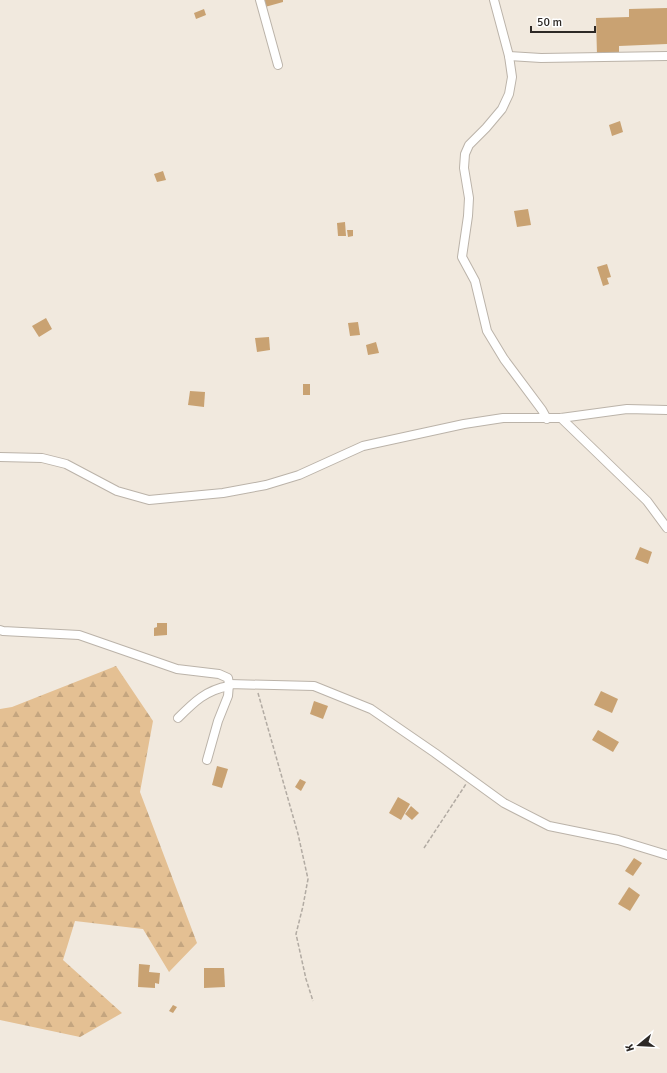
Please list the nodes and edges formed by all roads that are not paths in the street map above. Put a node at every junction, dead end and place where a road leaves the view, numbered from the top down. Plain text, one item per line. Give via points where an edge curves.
1 (260, 0) edge
2 (494, 0) edge
3 (510, 56) junction
4 (667, 56) edge
5 (278, 65) dead end
6 (667, 410) edge
7 (561, 418) junction
8 (547, 419) junction
9 (0, 457) edge
10 (667, 528) edge
11 (0, 630) edge
12 (229, 685) junction
13 (178, 718) dead end
14 (206, 760) dead end
15 (667, 855) edge

1 - 5 street
2 - 3 street
3 - 4 street
3 - 8 street via 510,94 502,109 468,145 465,154 464,168 469,198 462,257 475,281 487,330 504,359
6 - 7 street via 627,409
7 - 8 street
7 - 10 street via 647,501
8 - 9 street via 503,418 464,424 363,446 299,475 266,485 223,493 149,500 117,491 66,464 42,458
11 - 12 street via 79,635 177,669 219,674 228,678
12 - 13 street via 198,698
12 - 14 street via 228,696
12 - 15 street via 314,686 371,709 504,803 549,826 618,840

